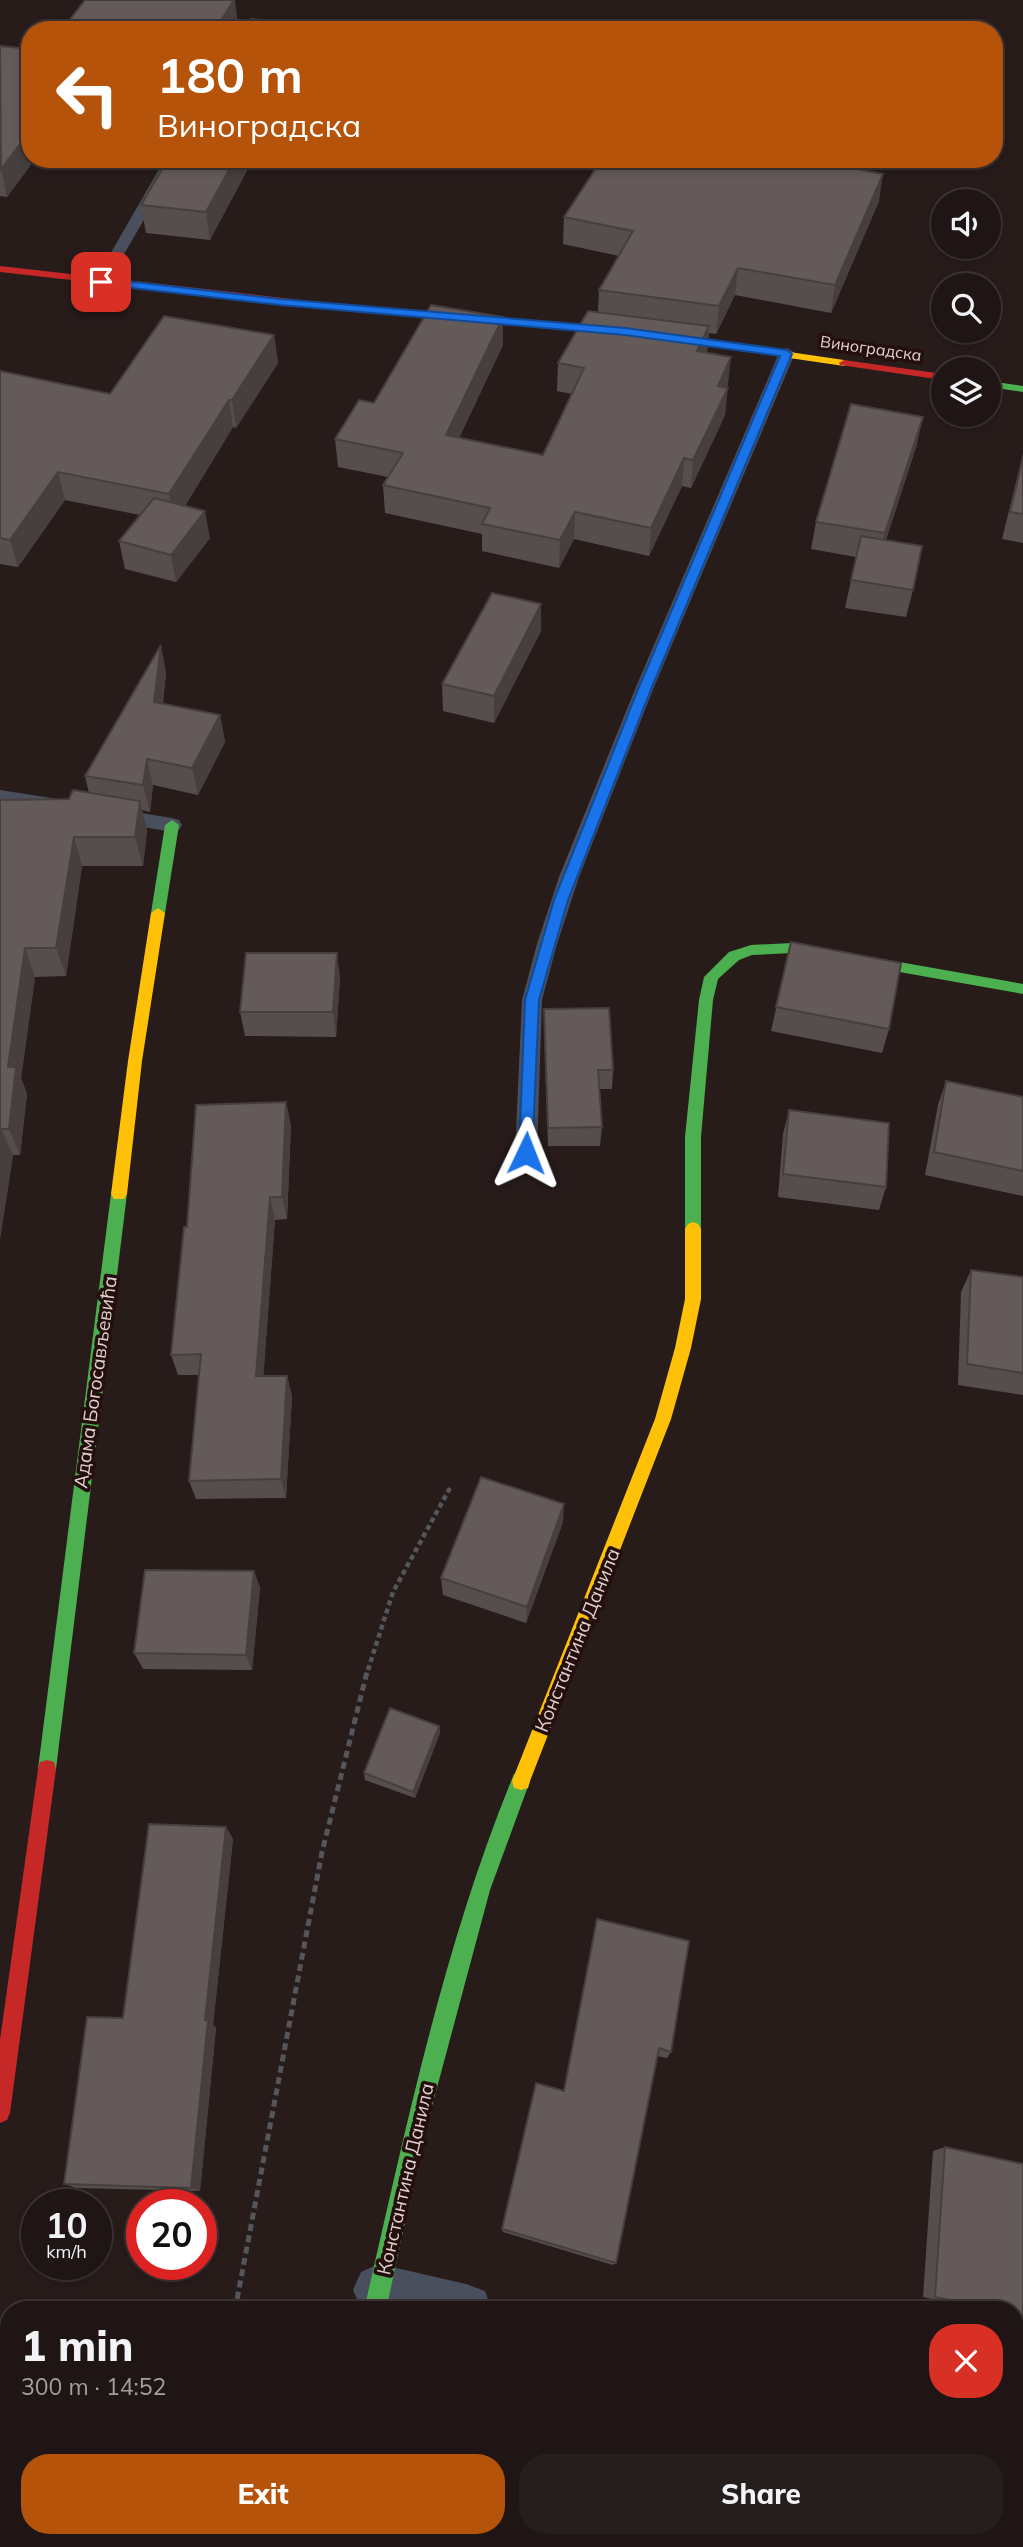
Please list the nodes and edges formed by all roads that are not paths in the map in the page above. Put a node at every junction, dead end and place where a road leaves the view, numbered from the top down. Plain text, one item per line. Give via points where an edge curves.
1 (167, 168) edge
2 (0, 269) edge
3 (101, 282) junction
4 (787, 354) junction
5 (931, 375) edge
6 (1001, 386) edge
7 (1023, 389) edge
8 (0, 797) edge
9 (66, 808) edge
10 (93, 812) edge
11 (172, 825) joint
12 (1023, 989) edge
13 (526, 1153) dead end
14 (0, 2113) edge
15 (377, 2300) edge

1 - 3 lane
2 - 3 street, Виноградска
3 - 4 street, Виноградска via 625,331
4 - 5 street, Виноградска
4 - 13 lane via 645,687 561,900 532,1000
6 - 7 street
8 - 9 lane
10 - 11 lane, Адама Богосављевића
11 - 14 street, Адама Богосављевића via 135,1061 61,1667
12 - 15 street, Константина Данила via 792,948 751,950 734,956 711,977 693,1137 693,1299 683,1348 641,1480 480,1889 413,2140

